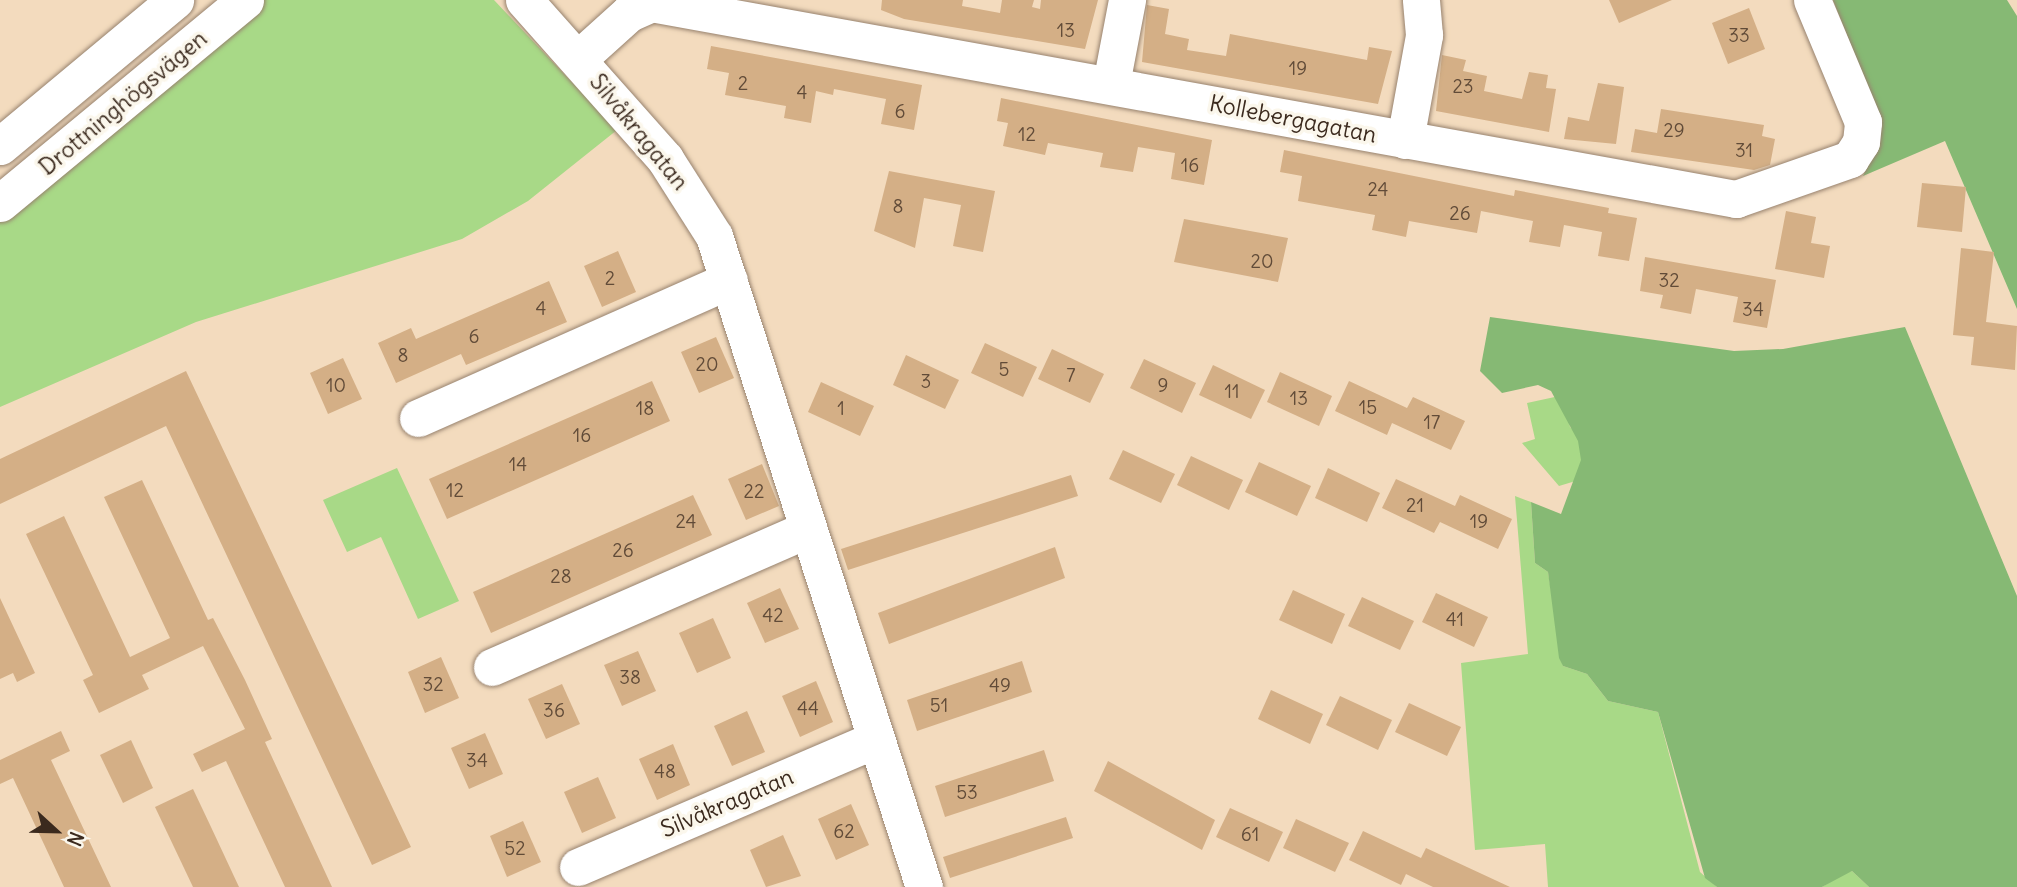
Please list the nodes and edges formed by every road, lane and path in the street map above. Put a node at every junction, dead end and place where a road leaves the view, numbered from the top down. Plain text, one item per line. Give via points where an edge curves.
1 (175, 0) edge
2 (245, 0) edge
3 (524, 0) edge
4 (1127, 0) edge
5 (1420, 0) edge
6 (1812, 0) edge
7 (818, 16) edge
8 (579, 59) junction
9 (1111, 84) junction
10 (1405, 140) junction
11 (0, 146) edge
12 (0, 203) edge
13 (729, 281) junction
14 (418, 418) dead end
15 (808, 529) junction
16 (492, 667) dead end
17 (876, 739) junction
18 (578, 867) dead end
19 (924, 887) edge

1 - 11 street, Drottninghögsvägen
2 - 12 street, Drottninghögsvägen
3 - 8 street, Silvåkragatan
4 - 9 street
5 - 10 street via 1424,35
6 - 10 street, Kollebergagatan via 1863,122 1861,142 1850,159 1747,198
7 - 8 street, Kollebergagatan via 651,3 629,13
7 - 9 street, Kollebergagatan
8 - 13 street, Silvåkragatan via 683,181
9 - 10 street, Kollebergagatan
13 - 14 street
13 - 15 street, Silvåkragatan
15 - 16 street
15 - 17 street, Silvåkragatan
17 - 18 street, Silvåkragatan
17 - 19 street, Silvåkragatan

